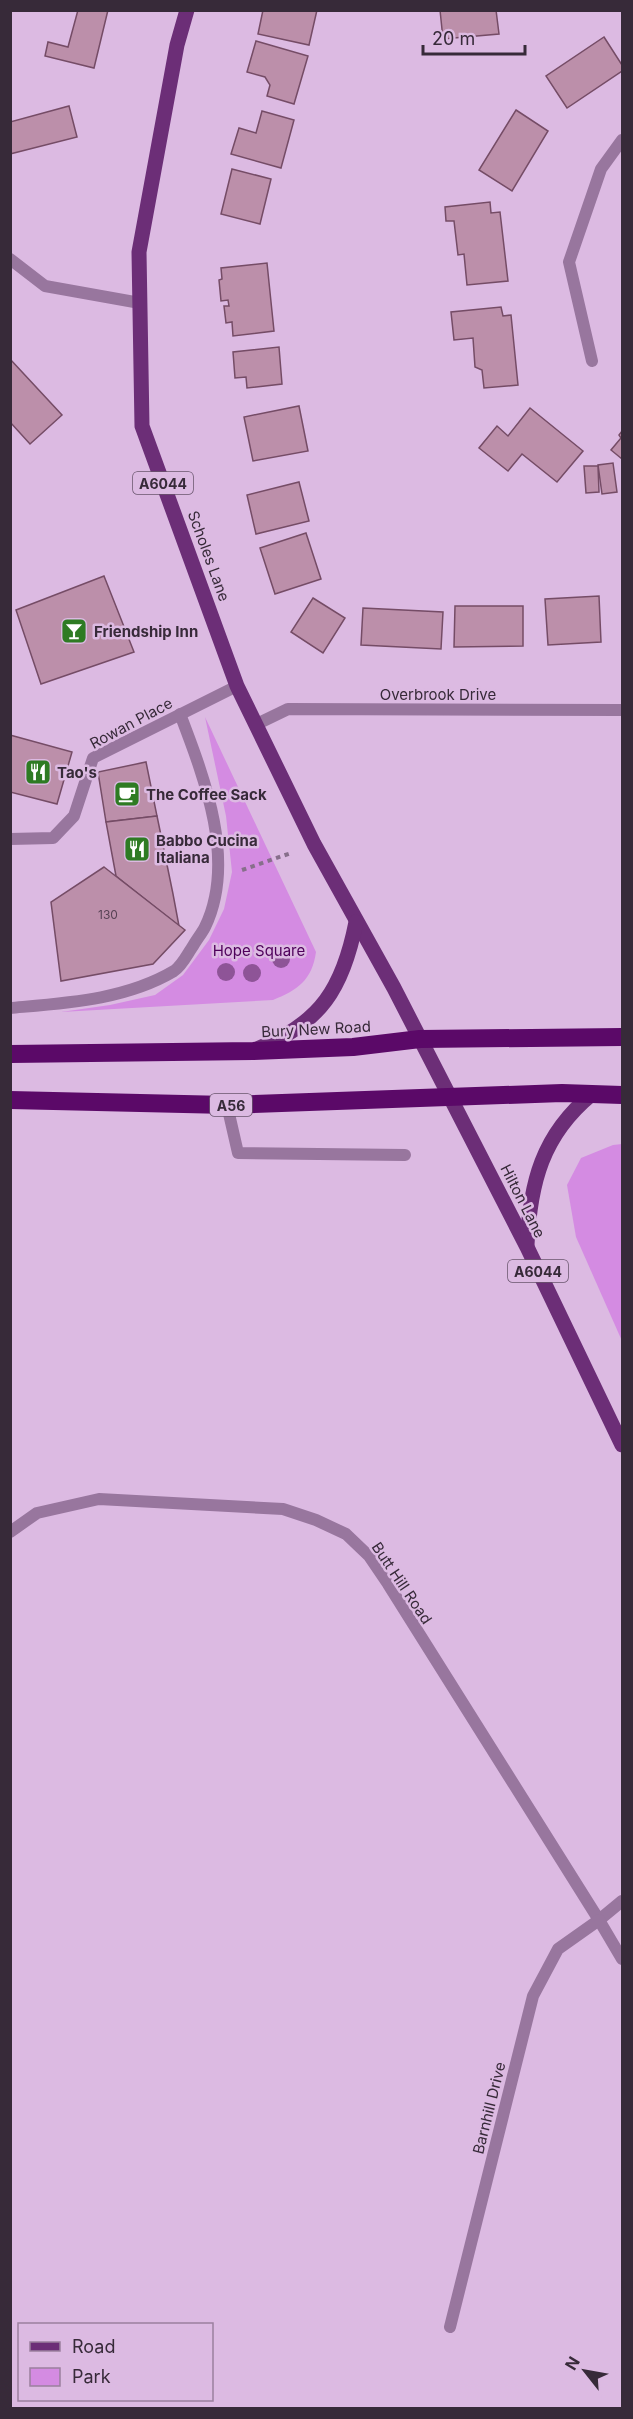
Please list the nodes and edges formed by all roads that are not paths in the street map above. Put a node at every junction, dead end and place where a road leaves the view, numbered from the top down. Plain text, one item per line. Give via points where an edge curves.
1 (187, 10) edge
2 (622, 140) edge
3 (10, 259) edge
4 (140, 303) junction
5 (592, 361) dead end
6 (237, 686) junction
7 (622, 710) edge
8 (180, 714) junction
9 (257, 724) junction
10 (10, 839) edge
11 (356, 922) junction
12 (10, 1008) edge
13 (622, 1037) edge
14 (420, 1039) junction
15 (253, 1050) junction
16 (10, 1054) edge
17 (592, 1094) junction
18 (622, 1095) edge
19 (450, 1097) junction
20 (10, 1100) edge
21 (227, 1105) junction
22 (405, 1155) dead end
23 (527, 1247) junction
24 (622, 1445) edge
25 (10, 1532) edge
26 (622, 1901) edge
27 (598, 1920) junction
28 (622, 1959) edge
29 (450, 2327) dead end

1 - 4 main road, Scholes Lane / A6044 via 139,252
2 - 5 street via 601,169 569,262
3 - 4 street via 45,286
4 - 6 main road, Scholes Lane / A6044 via 142,426
6 - 8 street, Rowan Place
6 - 9 main road, Scholes Lane / A6044
7 - 9 street, Overbrook Drive via 288,709
8 - 10 street, Rowan Place via 93,758 74,816 53,838
8 - 12 street via 205,781 217,848 217,879 206,926 177,970 139,987 81,1002
9 - 11 main road, Scholes Lane / A6044
11 - 14 main road, Scholes Lane / A6044
11 - 15 main road via 343,974 319,1009 291,1033
13 - 14 highway, Bury New Road
14 - 15 highway, Bury New Road via 353,1047
14 - 19 main road, Hilton Lane / A6044
15 - 16 highway, Bury New Road
17 - 18 highway, A56
17 - 19 highway, A56
17 - 23 main road via 564,1120 546,1147 536,1177
19 - 21 highway, A56
19 - 23 main road, Hilton Lane / A6044
20 - 21 highway, A56
21 - 22 street via 238,1153
23 - 24 main road, Hilton Lane / A6044
25 - 27 street, Butt Hill Road via 37,1514 99,1499 283,1509 346,1534 369,1556 388,1584
26 - 27 street
27 - 28 street, Butt Hill Road
27 - 29 street, Barnhill Drive via 558,1949 533,1996

